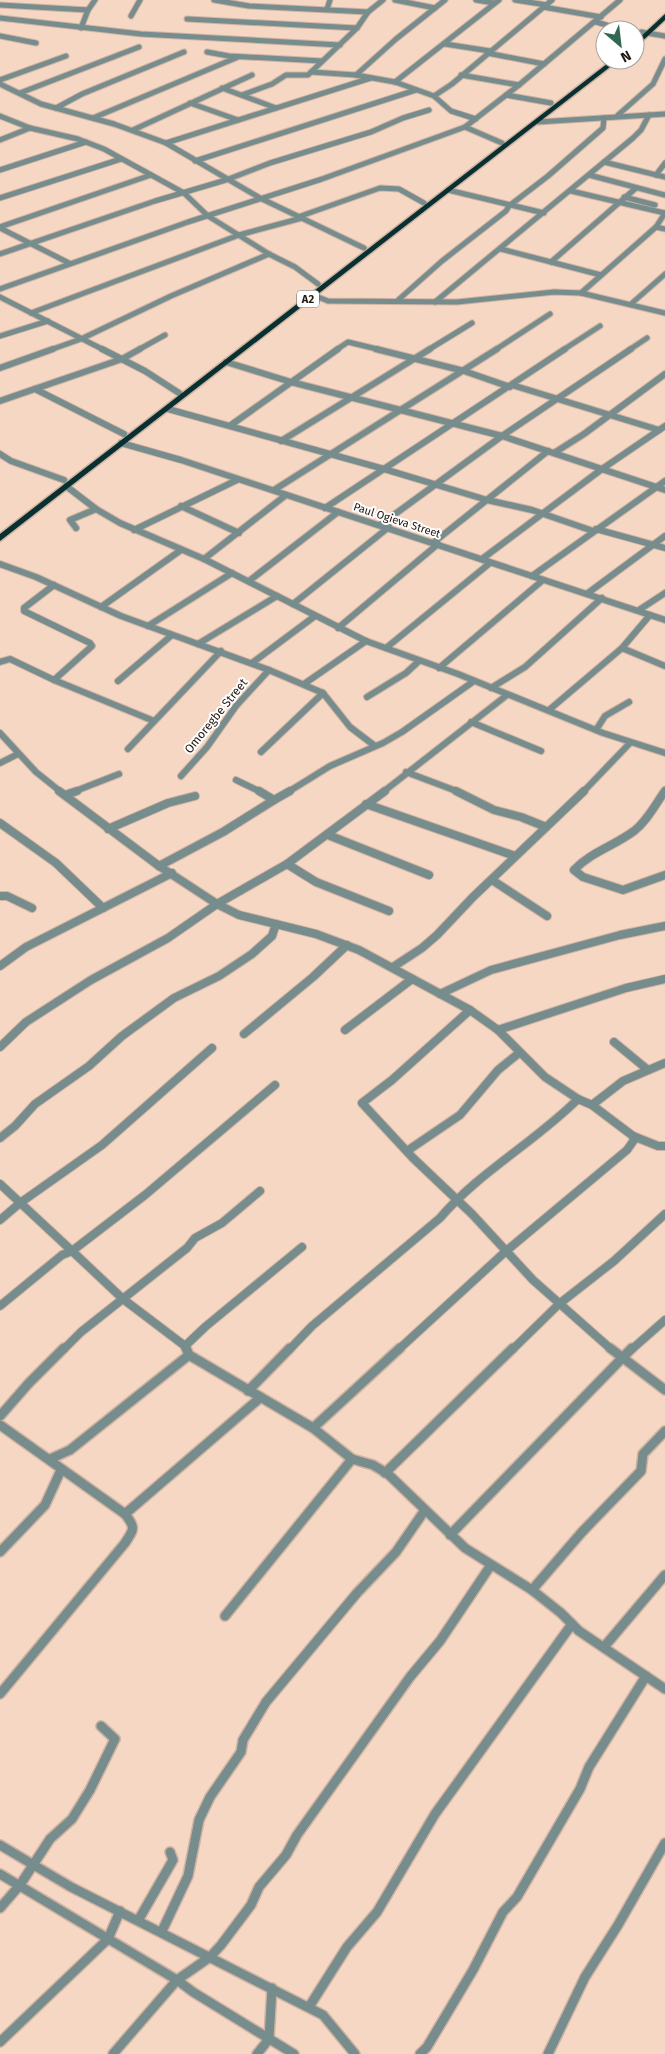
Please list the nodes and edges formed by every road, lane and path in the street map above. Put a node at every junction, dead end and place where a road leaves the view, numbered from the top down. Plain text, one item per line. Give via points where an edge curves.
1 (95, 0) edge
2 (140, 0) edge
3 (214, 0) edge
4 (224, 0) edge
5 (330, 0) edge
6 (383, 0) edge
7 (395, 0) edge
8 (446, 0) edge
9 (476, 0) edge
10 (515, 0) edge
11 (552, 0) edge
12 (620, 0) edge
13 (496, 2) edge
14 (0, 5) edge
15 (545, 6) junction
16 (435, 8) junction
17 (327, 9) junction
18 (665, 9) edge
19 (88, 10) junction
20 (368, 12) junction
21 (131, 16) dead end
22 (665, 16) edge
23 (600, 17) junction
24 (0, 18) edge
25 (187, 19) dead end
26 (598, 20) edge
27 (595, 23) edge
28 (81, 28) junction
29 (357, 28) junction
30 (645, 29) edge
31 (645, 30) edge
32 (645, 34) edge
33 (0, 36) edge
34 (665, 36) edge
35 (36, 43) dead end
36 (445, 44) junction
37 (340, 45) junction
38 (139, 47) dead end
39 (184, 52) dead end
40 (207, 52) dead end
41 (489, 52) junction
42 (66, 56) dead end
43 (238, 57) junction
44 (665, 59) edge
45 (322, 61) junction
46 (544, 64) junction
47 (596, 70) edge
48 (601, 70) edge
49 (311, 72) junction
50 (461, 75) junction
51 (252, 76) dead end
52 (356, 76) junction
53 (371, 78) junction
54 (0, 80) edge
55 (395, 82) junction
56 (0, 84) edge
57 (519, 85) junction
58 (222, 88) junction
59 (574, 88) junction
60 (416, 90) junction
61 (20, 93) junction
62 (242, 95) junction
63 (506, 95) junction
64 (434, 96) junction
65 (190, 103) junction
66 (550, 104) junction
67 (56, 108) junction
68 (276, 108) junction
69 (430, 110) dead end
70 (665, 113) edge
71 (546, 114) junction
72 (618, 115) junction
73 (650, 115) junction
74 (0, 116) edge
75 (93, 118) junction
76 (604, 118) junction
77 (476, 119) junction
78 (238, 120) junction
79 (538, 122) junction
80 (465, 127) junction
81 (30, 128) junction
82 (133, 130) junction
83 (0, 140) edge
84 (86, 142) junction
85 (166, 143) junction
86 (502, 143) junction
87 (121, 158) junction
88 (195, 161) junction
89 (604, 162) junction
90 (665, 163) edge
91 (0, 170) edge
92 (151, 175) junction
93 (589, 175) junction
94 (656, 175) junction
95 (665, 177) edge
96 (226, 180) junction
97 (636, 188) junction
98 (448, 190) junction
99 (571, 192) junction
100 (184, 194) junction
101 (665, 195) edge
102 (624, 197) junction
103 (0, 198) edge
104 (260, 198) junction
105 (424, 202) junction
106 (618, 202) junction
107 (510, 205) junction
108 (655, 205) dead end
109 (544, 213) junction
110 (665, 213) edge
111 (208, 216) junction
112 (300, 217) junction
113 (656, 226) junction
114 (0, 227) edge
115 (665, 229) edge
116 (239, 236) junction
117 (30, 244) junction
118 (364, 248) junction
119 (501, 249) junction
120 (0, 254) edge
121 (269, 254) junction
122 (551, 262) junction
123 (69, 264) junction
124 (665, 274) edge
125 (601, 275) junction
126 (318, 284) junction
127 (0, 289) edge
128 (581, 293) junction
129 (313, 295) junction
130 (0, 296) edge
131 (397, 301) junction
132 (435, 302) junction
133 (631, 304) junction
134 (31, 313) junction
135 (665, 313) edge
136 (550, 314) dead end
137 (48, 321) junction
138 (472, 322) dead end
139 (600, 326) dead end
140 (165, 335) dead end
141 (0, 336) edge
142 (647, 338) dead end
143 (81, 339) junction
144 (122, 359) junction
145 (412, 359) junction
146 (226, 362) junction
147 (0, 368) edge
148 (464, 371) junction
149 (665, 374) edge
150 (291, 382) junction
151 (511, 386) junction
152 (35, 389) junction
153 (179, 392) junction
154 (349, 397) junction
155 (559, 399) junction
156 (0, 401) edge
157 (168, 409) junction
158 (401, 410) junction
159 (609, 414) junction
160 (451, 424) junction
161 (231, 426) junction
162 (662, 428) edge
163 (124, 434) junction
164 (502, 436) junction
165 (281, 441) junction
166 (121, 443) junction
167 (551, 452) junction
168 (0, 454) edge
169 (331, 455) junction
170 (0, 461) edge
171 (12, 461) junction
172 (384, 469) junction
173 (602, 469) junction
174 (237, 480) junction
175 (665, 481) edge
176 (65, 483) junction
177 (437, 484) junction
178 (656, 488) junction
179 (274, 490) junction
180 (665, 490) edge
181 (286, 495) junction
182 (487, 500) junction
183 (181, 506) junction
184 (325, 508) junction
185 (96, 509) junction
186 (338, 512) junction
187 (542, 514) junction
188 (380, 524) junction
189 (76, 528) dead end
190 (388, 528) junction
191 (0, 529) edge
192 (134, 530) junction
193 (595, 530) junction
194 (239, 533) junction
195 (665, 536) edge
196 (0, 538) edge
197 (435, 544) junction
198 (653, 545) junction
199 (665, 548) edge
200 (181, 550) junction
201 (204, 559) junction
202 (482, 559) junction
203 (490, 563) junction
204 (0, 564) edge
205 (232, 573) junction
206 (532, 576) junction
207 (543, 580) junction
208 (250, 581) junction
209 (54, 585) junction
210 (665, 592) edge
211 (588, 593) junction
212 (277, 596) junction
213 (602, 598) junction
214 (293, 604) junction
215 (102, 607) junction
216 (639, 610) junction
217 (650, 615) junction
218 (315, 616) junction
219 (665, 620) edge
220 (148, 626) junction
221 (338, 628) junction
222 (172, 635) junction
223 (366, 641) junction
224 (198, 644) junction
225 (386, 648) junction
226 (622, 648) junction
227 (221, 651) junction
228 (419, 661) junction
229 (0, 662) edge
230 (252, 663) junction
231 (665, 666) edge
232 (440, 668) junction
233 (269, 670) junction
234 (54, 680) junction
235 (118, 681) dead end
236 (474, 681) junction
237 (304, 684) junction
238 (491, 688) junction
239 (323, 693) junction
240 (507, 695) junction
241 (367, 697) dead end
242 (629, 702) dead end
243 (549, 710) junction
244 (154, 721) junction
245 (472, 722) junction
246 (596, 730) junction
247 (0, 733) edge
248 (630, 742) junction
249 (375, 746) junction
250 (128, 749) dead end
251 (541, 751) dead end
252 (261, 752) dead end
253 (665, 753) edge
254 (18, 754) junction
255 (0, 763) edge
256 (406, 772) junction
257 (119, 774) dead end
258 (181, 776) dead end
259 (236, 780) dead end
260 (665, 790) edge
261 (65, 795) junction
262 (195, 796) dead end
263 (274, 800) junction
264 (366, 804) junction
265 (0, 823) edge
266 (546, 827) junction
267 (108, 829) junction
268 (328, 835) junction
269 (515, 856) junction
270 (287, 864) junction
271 (159, 866) junction
272 (172, 873) junction
273 (429, 875) dead end
274 (665, 875) edge
275 (492, 880) junction
276 (0, 896) edge
277 (217, 904) junction
278 (32, 908) dead end
279 (103, 908) junction
280 (389, 911) dead end
281 (547, 916) dead end
282 (276, 924) junction
283 (665, 926) edge
284 (347, 945) junction
285 (0, 966) edge
286 (393, 967) junction
287 (412, 979) junction
288 (665, 979) edge
289 (440, 994) junction
290 (470, 1010) junction
291 (345, 1030) dead end
292 (498, 1030) junction
293 (244, 1034) dead end
294 (614, 1042) dead end
295 (0, 1047) edge
296 (212, 1048) dead end
297 (519, 1053) junction
298 (665, 1063) edge
299 (648, 1070) junction
300 (275, 1085) dead end
301 (578, 1099) junction
302 (592, 1105) junction
303 (634, 1136) junction
304 (0, 1138) edge
305 (665, 1146) edge
306 (407, 1151) junction
307 (0, 1184) edge
308 (260, 1191) dead end
309 (456, 1199) junction
310 (20, 1203) junction
311 (665, 1214) edge
312 (0, 1220) edge
313 (302, 1247) dead end
314 (72, 1250) junction
315 (506, 1252) junction
316 (123, 1299) junction
317 (560, 1304) junction
318 (0, 1306) edge
319 (665, 1320) edge
320 (187, 1351) junction
321 (621, 1358) junction
322 (665, 1390) edge
323 (248, 1391) junction
324 (260, 1398) junction
325 (0, 1416) edge
326 (0, 1425) edge
327 (313, 1428) junction
328 (665, 1431) edge
329 (50, 1459) junction
330 (352, 1459) junction
331 (61, 1470) junction
332 (385, 1473) junction
333 (424, 1510) junction
334 (125, 1514) junction
335 (450, 1535) junction
336 (0, 1552) edge
337 (491, 1565) junction
338 (665, 1575) edge
339 (532, 1590) junction
340 (225, 1616) dead end
341 (572, 1624) junction
342 (604, 1647) junction
343 (646, 1676) junction
344 (665, 1689) edge
345 (0, 1694) edge
346 (101, 1726) dead end
347 (665, 1843) edge
348 (0, 1844) edge
349 (170, 1852) dead end
350 (32, 1864) junction
351 (0, 1874) edge
352 (20, 1885) junction
353 (0, 1908) edge
354 (120, 1910) junction
355 (139, 1919) junction
356 (162, 1931) junction
357 (108, 1940) junction
358 (210, 1957) junction
359 (177, 1980) junction
360 (272, 1988) junction
361 (310, 2007) junction
362 (269, 2039) junction
363 (0, 2042) edge
364 (113, 2054) edge
365 (257, 2054) edge
366 (294, 2054) edge
367 (355, 2054) edge
368 (420, 2054) edge
369 (548, 2054) edge

1 - 19 street
2 - 21 street
3 - 4 street
4 - 17 street via 249,6
5 - 17 street
6 - 20 street
7 - 16 street
8 - 16 street
9 - 13 street
10 - 15 street
11 - 15 street
12 - 23 street
13 - 36 street
14 - 19 street
15 - 23 street
15 - 41 street
16 - 52 street
17 - 20 street
18 - 30 highway
19 - 28 street
20 - 29 street
22 - 31 highway
23 - 26 street
24 - 28 street
25 - 29 street
27 - 46 street
28 - 37 street
29 - 37 street
32 - 34 street
33 - 35 street
36 - 41 street
36 - 55 street
37 - 45 street
38 - 61 street
39 - 67 street
40 - 43 street
41 - 46 street
41 - 50 street
42 - 54 street
43 - 45 street
43 - 75 street
44 - 72 street via 654,84
45 - 49 street
46 - 57 street
47 - 59 highway, A2
48 - 59 highway, A2
49 - 52 street
49 - 62 street via 306,76 286,75
50 - 57 street
50 - 64 street
51 - 58 street
52 - 53 street
53 - 55 street
53 - 68 street
55 - 60 street
56 - 61 street
57 - 63 street
58 - 62 street
58 - 65 street
59 - 66 highway, A2
59 - 71 highway, A2
60 - 64 street
60 - 88 street
61 - 67 street
62 - 68 street
63 - 66 street
63 - 77 street
64 - 77 street via 451,111
65 - 78 street
65 - 82 street
66 - 86 highway, A2
67 - 75 street
68 - 78 street
69 - 96 street
70 - 72 street
70 - 73 street
71 - 72 street via 557,117
71 - 79 highway, A2
73 - 76 street
73 - 89 street via 641,130
74 - 81 street
75 - 82 street
76 - 79 street
76 - 107 street via 601,130
77 - 80 street
78 - 85 street
79 - 98 highway, A2
80 - 86 street
80 - 104 street
81 - 83 street
81 - 84 street
82 - 85 street
84 - 87 street
84 - 91 street
85 - 88 street
86 - 105 highway, A2
87 - 92 street
87 - 103 street
88 - 96 street
89 - 93 street
89 - 94 street
90 - 94 street
92 - 100 street
92 - 114 street
93 - 97 street
93 - 99 street
94 - 95 street
96 - 100 street
96 - 104 street
97 - 101 street
97 - 102 street
98 - 107 street
98 - 129 highway, A2
99 - 106 street
99 - 109 street
100 - 111 street
100 - 117 street via 154,201
102 - 106 street
102 - 108 street
104 - 111 street
104 - 112 street
105 - 112 street via 399,189 380,188
105 - 118 highway, A2
106 - 110 street
106 - 122 street
107 - 109 street
107 - 131 street
109 - 119 street
110 - 113 street
111 - 116 street
111 - 123 street
112 - 116 street
112 - 118 street
113 - 115 street
113 - 125 street
114 - 117 street
116 - 121 street
116 - 134 street
117 - 120 street
117 - 123 street
118 - 126 highway, A2
119 - 122 street
119 - 132 street
121 - 126 street
121 - 143 street via 170,296
122 - 125 street
123 - 127 street
124 - 133 street
125 - 128 street
126 - 153 highway, A2
128 - 132 street via 554,292
128 - 133 street
129 - 131 street via 328,301
129 - 146 highway, A2
130 - 134 street
131 - 132 street
133 - 135 street
134 - 137 street
136 - 148 street
137 - 141 street
137 - 143 street
138 - 145 street
139 - 151 street
140 - 144 street
142 - 155 street
143 - 144 street
143 - 147 street
144 - 152 street
144 - 153 street
145 - 148 street
145 - 150 street via 348,342
145 - 154 street
146 - 150 street
146 - 157 highway, A2
148 - 151 street
148 - 158 street
149 - 159 street
150 - 154 street
150 - 161 street
151 - 155 street
151 - 160 street
152 - 156 street
152 - 163 street
153 - 163 highway, A2
154 - 158 street
154 - 165 street
155 - 159 street
155 - 164 street
157 - 161 street
157 - 166 highway, A2
158 - 160 street
158 - 169 street
159 - 162 street
159 - 167 street via 584,434
160 - 164 street
160 - 172 street
161 - 165 street
162 - 173 street
163 - 176 highway, A2
164 - 167 street
164 - 177 street
165 - 169 street
166 - 174 street, Paul Ogieva Street
166 - 176 highway, A2
167 - 173 street
167 - 182 street
168 - 171 street
169 - 172 street
169 - 179 street
170 - 171 street
171 - 176 street
172 - 177 street
172 - 184 street
173 - 178 street
173 - 187 street
174 - 179 street, Paul Ogieva Street
174 - 183 street
175 - 178 street
176 - 185 street
176 - 191 highway, A2
176 - 196 highway, A2
177 - 182 street
177 - 188 street
178 - 180 street
178 - 193 street
179 - 181 street, Paul Ogieva Street
181 - 184 street, Paul Ogieva Street
181 - 194 street
182 - 187 street
182 - 197 street
183 - 192 street
183 - 194 street
184 - 186 street, Paul Ogieva Street
185 - 189 street via 70,520
185 - 192 street
186 - 188 street, Paul Ogieva Street
186 - 208 street
187 - 193 street
187 - 202 street
188 - 190 street, Paul Ogieva Street
190 - 197 street, Paul Ogieva Street
190 - 214 street
192 - 200 street
193 - 198 street
193 - 206 street
194 - 201 street
195 - 198 street
197 - 202 street, Paul Ogieva Street
197 - 221 street
198 - 199 street
198 - 211 street
200 - 201 street
200 - 215 street
201 - 205 street
202 - 203 street, Paul Ogieva Street
203 - 206 street, Paul Ogieva Street
203 - 225 street
204 - 209 street
205 - 208 street
205 - 220 street
206 - 207 street, Paul Ogieva Street
207 - 211 street, Paul Ogieva Street
207 - 232 street
208 - 212 street
209 - 215 street
209 - 234 street via 24,611 92,646
210 - 216 street
211 - 213 street, Paul Ogieva Street
212 - 214 street
212 - 224 street
213 - 216 street, Paul Ogieva Street
213 - 238 street via 525,667
214 - 218 street
215 - 220 street
216 - 217 street, Paul Ogieva Street
217 - 219 street, Paul Ogieva Street
217 - 226 street
218 - 221 street
218 - 230 street
220 - 222 street
221 - 223 street
222 - 224 street
222 - 235 street
223 - 225 street
223 - 237 street
224 - 227 street
225 - 228 street
226 - 231 street
226 - 243 street
227 - 230 street
227 - 244 street
228 - 232 street
228 - 241 street
229 - 234 street via 9,658
230 - 233 street
232 - 236 street
233 - 237 street
233 - 258 street, Omoregbe Street
234 - 244 street
236 - 238 street
236 - 249 street via 402,732
237 - 239 street
238 - 240 street
239 - 249 street via 350,727
239 - 252 street
240 - 243 street
240 - 245 street
242 - 246 street via 605,713
243 - 246 street
244 - 250 street
245 - 251 street
245 - 256 street
246 - 248 street
247 - 254 street
248 - 253 street
248 - 266 street via 598,778
249 - 263 street via 330,766
254 - 255 street
254 - 261 street
256 - 264 street
256 - 266 street via 460,792 494,810
257 - 261 street
259 - 263 street
260 - 274 street via 633,832 574,870 623,890
261 - 267 street
262 - 267 street via 168,803
263 - 271 street
264 - 268 street
264 - 269 street
265 - 279 street via 56,863
266 - 269 street
267 - 271 street
268 - 270 street
268 - 273 street
269 - 275 street
270 - 277 street
270 - 280 street via 316,882
271 - 272 street
272 - 277 street
272 - 279 street
275 - 281 street
275 - 286 street via 437,935
276 - 278 street
277 - 282 street via 234,914
277 - 295 street via 168,938 56,1002 26,1022
279 - 285 street via 26,947
282 - 284 street
282 - 304 street via 272,936 252,954 219,976 174,998 122,1036 89,1066 35,1104
283 - 289 street via 491,970
284 - 286 street
284 - 293 street
286 - 287 street
287 - 289 street
287 - 291 street
288 - 292 street via 626,988
289 - 290 street
290 - 292 street
290 - 306 street via 362,1104
292 - 297 street
294 - 299 street
296 - 310 street via 102,1145
297 - 301 street via 545,1077
297 - 306 street via 498,1070 460,1115
298 - 299 street
299 - 302 street via 623,1081
300 - 314 street via 145,1195
301 - 302 street
301 - 309 street
302 - 303 street
303 - 305 street
303 - 315 street via 627,1150
306 - 309 street
307 - 310 street
308 - 316 street via 222,1223 195,1238
309 - 315 street
309 - 323 street via 440,1218 312,1326
310 - 312 street
310 - 314 street
311 - 317 street
313 - 320 street via 213,1320
314 - 316 street
314 - 318 street
315 - 317 street
315 - 327 street
316 - 320 street
316 - 325 street via 81,1332
317 - 321 street
317 - 332 street
319 - 321 street
320 - 323 street
320 - 329 street via 70,1450
321 - 322 street
321 - 335 street
323 - 324 street
324 - 327 street
324 - 334 street
326 - 329 street
327 - 330 street
328 - 339 street via 643,1454 641,1472 582,1532
329 - 331 street
330 - 332 street via 373,1465
330 - 340 street
331 - 334 street
331 - 336 street via 45,1505
332 - 333 street
333 - 335 street
333 - 356 street via 396,1552 266,1702 243,1740 241,1752 210,1797 200,1820 188,1876
334 - 345 street via 133,1524 133,1531
335 - 337 street
337 - 339 street
337 - 358 street via 440,1641 410,1677 286,1854 259,1887 251,1905
338 - 342 street
339 - 341 street
341 - 342 street
341 - 361 street via 435,1814 377,1912 347,1947
342 - 343 street
343 - 344 street
343 - 368 street via 590,1767 518,1897 503,1912 473,1970
346 - 350 street via 115,1739 113,1745 72,1819 50,1839
347 - 369 street via 585,1977
348 - 350 street
349 - 355 street via 172,1860 169,1867
350 - 352 street
350 - 354 street
351 - 352 street
352 - 353 street
352 - 357 street
354 - 355 street
354 - 357 street
355 - 356 street
356 - 358 street
357 - 359 street
357 - 363 street
358 - 359 street
358 - 360 street
359 - 362 street
359 - 364 street
360 - 361 street
360 - 362 street
361 - 367 street via 322,2015
362 - 365 street
362 - 366 street

